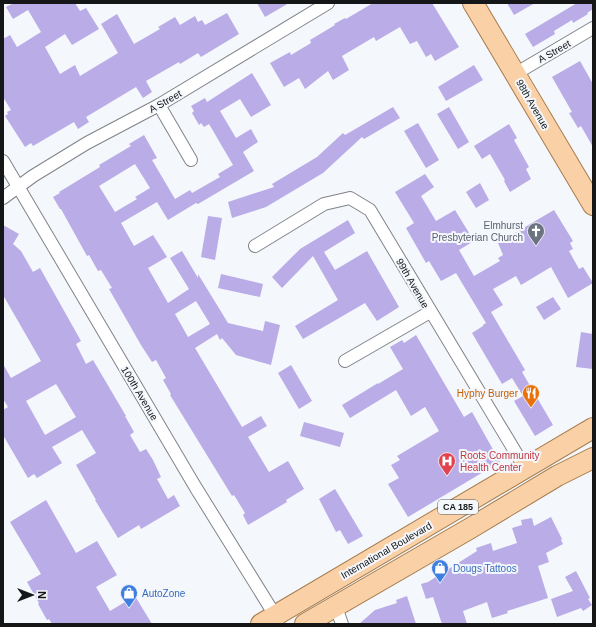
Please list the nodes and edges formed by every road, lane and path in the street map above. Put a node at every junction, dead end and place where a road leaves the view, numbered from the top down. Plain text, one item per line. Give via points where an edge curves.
1 (328, 3) edge
2 (472, 3) edge
3 (593, 28) edge
4 (515, 74) junction
5 (159, 105) junction
6 (191, 160) dead end
7 (3, 161) edge
8 (18, 187) junction
9 (3, 198) edge
10 (593, 205) edge
11 (255, 246) dead end
12 (430, 312) junction
13 (345, 361) dead end
14 (593, 428) edge
15 (593, 458) edge
16 (525, 468) junction
17 (339, 615) edge
18 (272, 621) edge
19 (305, 624) edge

1 - 5 street, A Street
2 - 4 main road, 98th Avenue
3 - 4 street, A Street
4 - 10 main road, 98th Avenue
5 - 6 street
5 - 8 street, A Street via 87,143
7 - 8 street, 100th Avenue
8 - 9 street, A Street
8 - 18 street, 100th Avenue
11 - 12 street, 99th Avenue via 324,204 350,198 370,210
12 - 13 street
12 - 16 street, 99th Avenue
14 - 16 main road, International Boulevard / CA 185
15 - 17 main road, CA 185 via 557,476
16 - 18 main road, International Boulevard / CA 185
17 - 19 main road, CA 185

